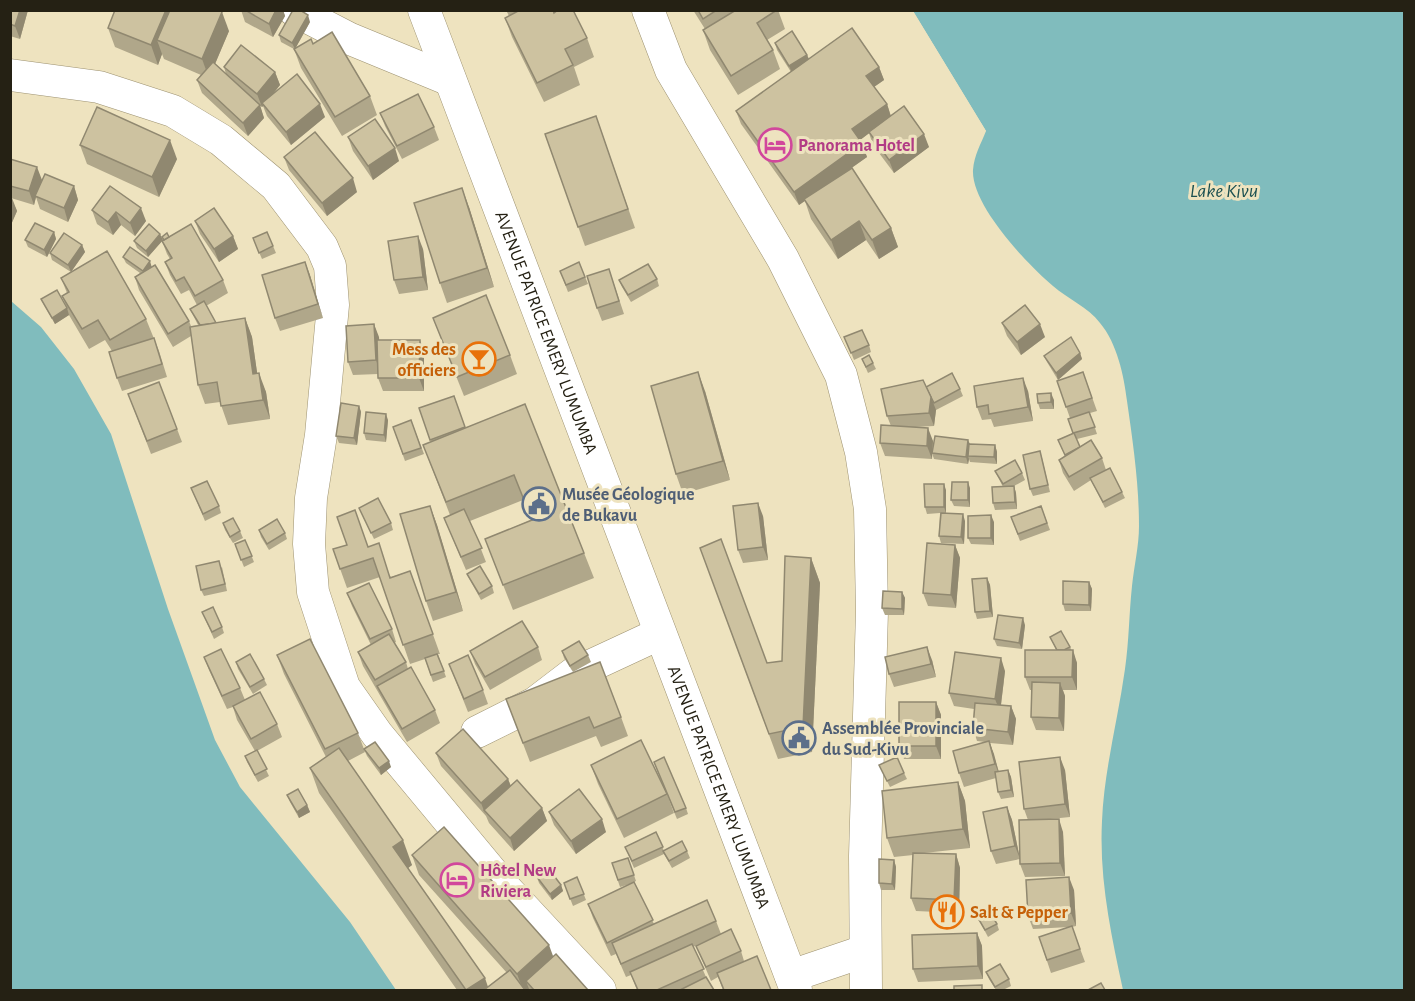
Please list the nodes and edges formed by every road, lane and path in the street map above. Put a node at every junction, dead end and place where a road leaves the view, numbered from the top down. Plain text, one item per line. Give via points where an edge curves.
1 (294, 10) edge
2 (424, 10) edge
3 (648, 10) edge
4 (10, 75) edge
5 (450, 80) junction
6 (659, 634) junction
7 (477, 732) dead end
8 (865, 951) junction
9 (793, 983) edge
10 (600, 990) edge
11 (866, 990) edge

1 - 5 street via 348,39
2 - 5 street, AVENUE PATRICE EMERY LUMUMBA
3 - 8 street via 671,70 783,259 841,375 861,452 870,509 872,611
4 - 10 street via 99,87 173,111 221,140 276,186 322,247 330,266 333,305 321,435 310,498 309,543 313,592 344,687 377,734 505,888
5 - 6 street, AVENUE PATRICE EMERY LUMUMBA
6 - 7 street via 573,674 535,703
6 - 9 street, AVENUE PATRICE EMERY LUMUMBA
8 - 9 street
8 - 11 street

